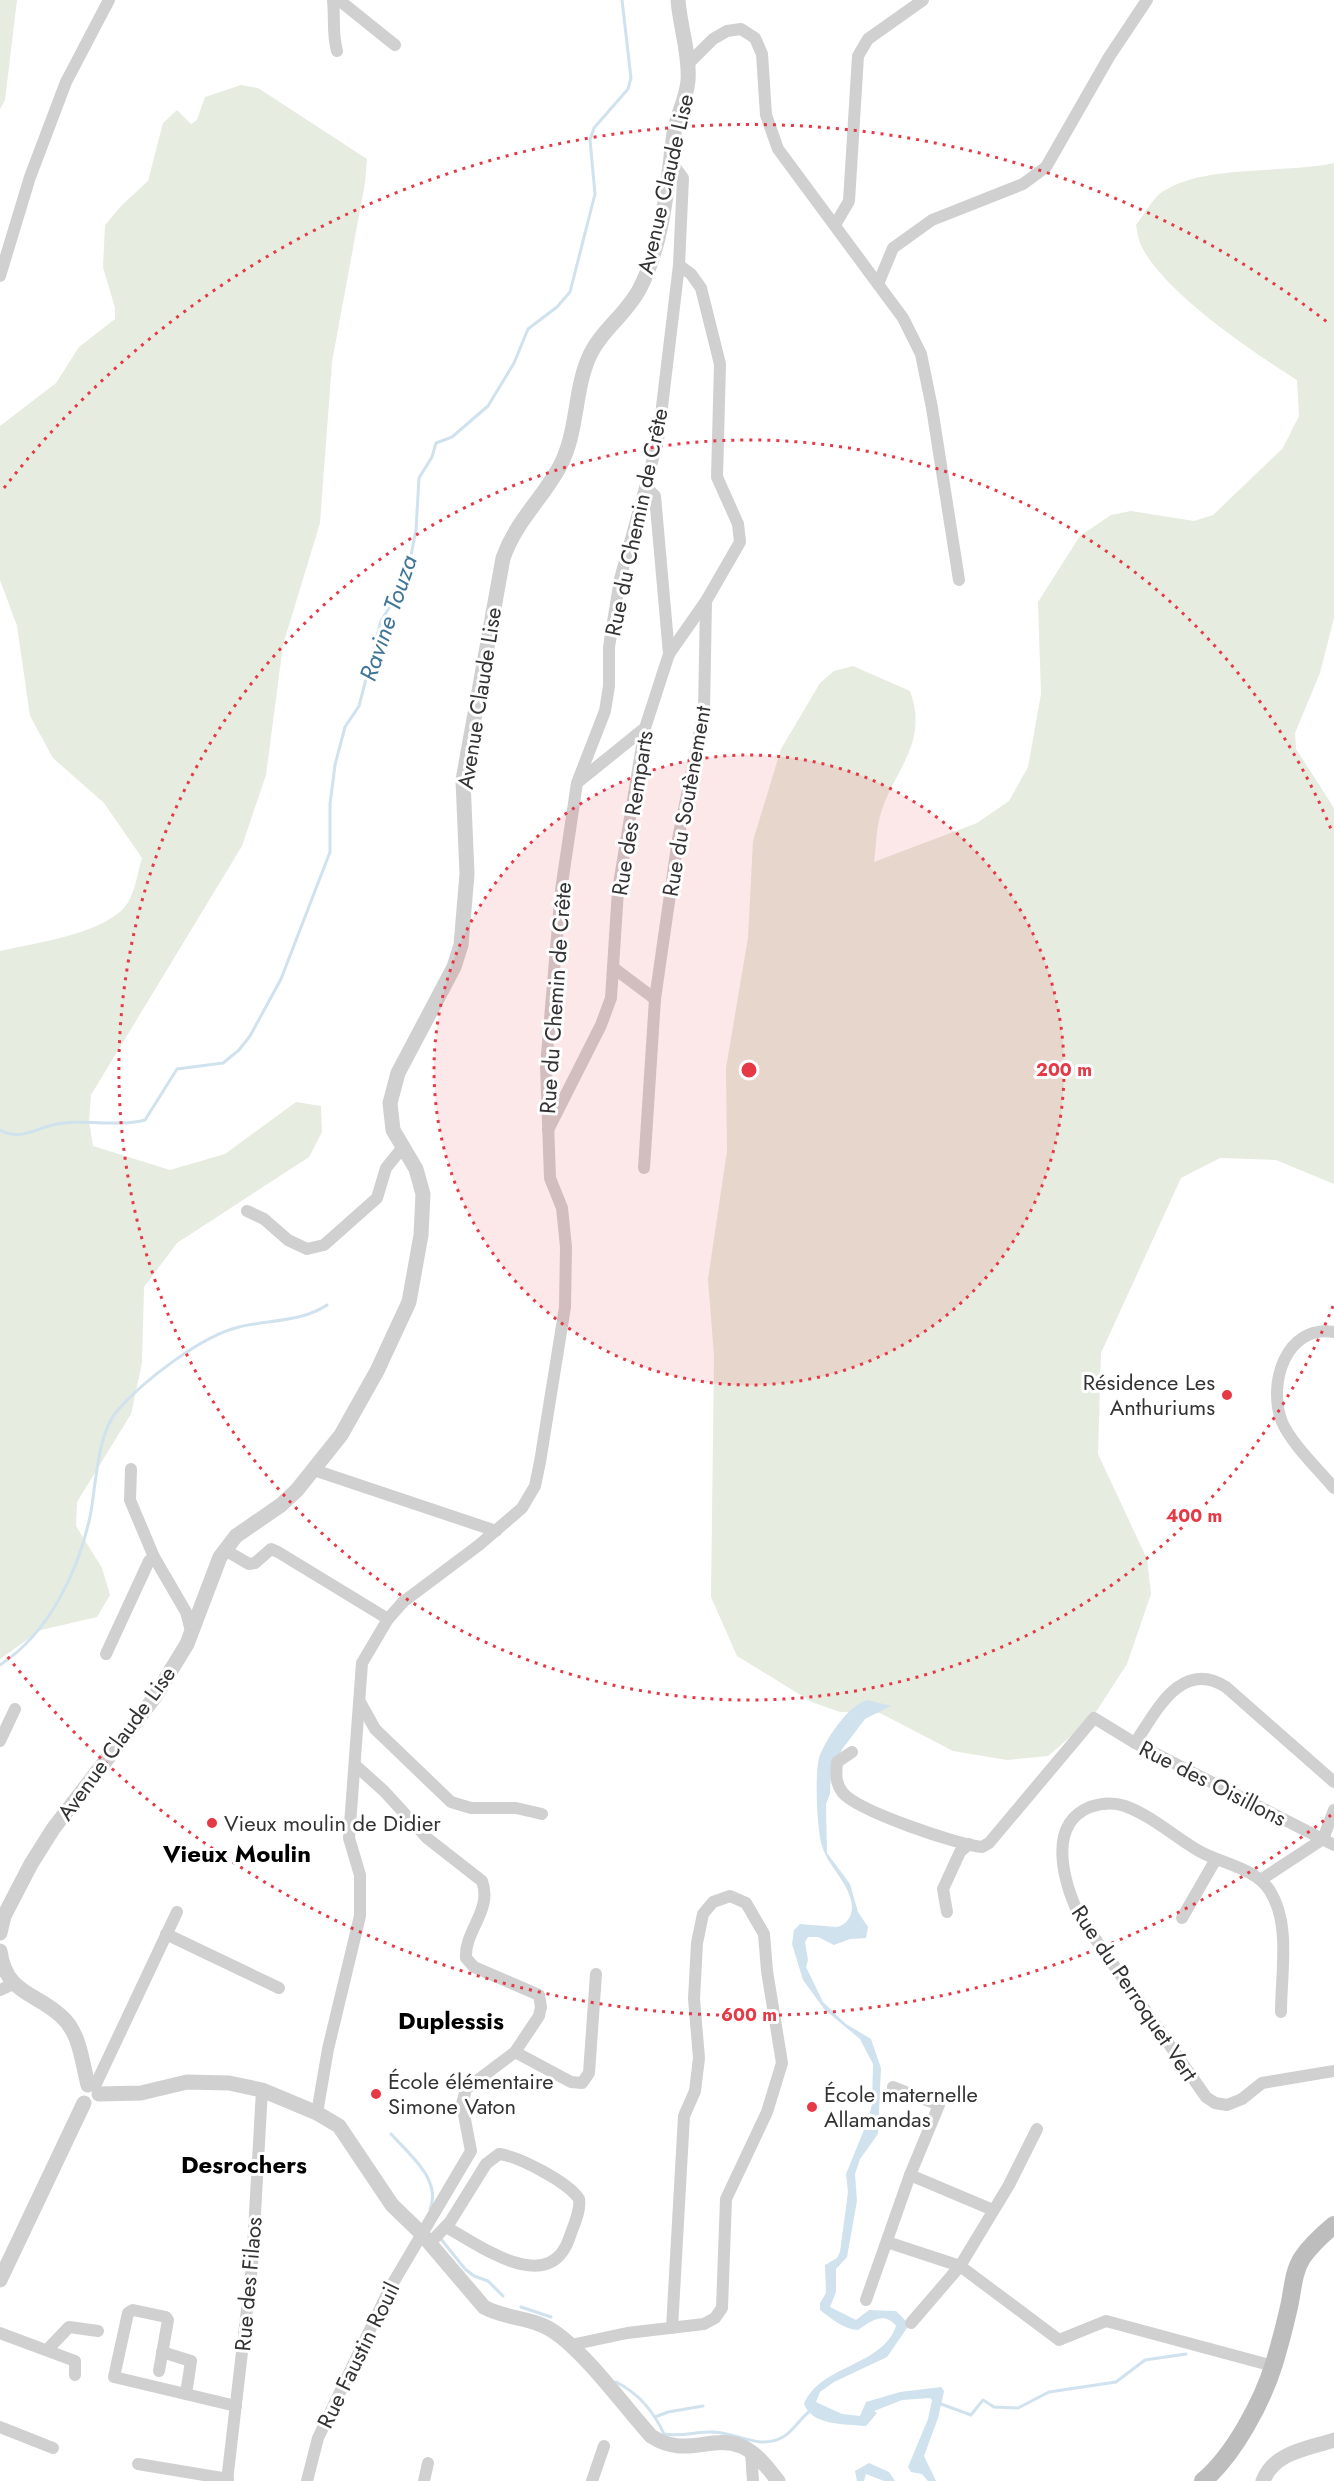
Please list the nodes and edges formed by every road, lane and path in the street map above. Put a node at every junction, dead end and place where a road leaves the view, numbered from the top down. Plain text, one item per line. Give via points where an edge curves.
1 (108, 0) edge
2 (333, 0) edge
3 (339, 0) edge
4 (678, 0) edge
5 (923, 0) edge
6 (1147, 0) edge
7 (395, 45) dead end
8 (337, 51) dead end
9 (688, 64) junction
10 (672, 163) junction
11 (835, 225) junction
12 (680, 265) junction
13 (0, 276) edge
14 (878, 284) junction
15 (646, 487) junction
16 (959, 580) dead end
17 (706, 601) junction
18 (669, 654) junction
19 (645, 728) junction
20 (577, 783) junction
21 (615, 969) junction
22 (655, 999) junction
23 (547, 1131) junction
24 (403, 1147) junction
25 (644, 1168) dead end
26 (247, 1211) dead end
27 (1334, 1332) edge
28 (131, 1469) dead end
29 (314, 1470) junction
30 (1334, 1488) edge
31 (496, 1531) junction
32 (225, 1550) junction
33 (154, 1557) junction
34 (388, 1619) junction
35 (191, 1631) junction
36 (106, 1654) dead end
37 (358, 1699) junction
38 (15, 1709) dead end
39 (0, 1741) edge
40 (1135, 1743) junction
41 (852, 1752) dead end
42 (355, 1765) junction
43 (1334, 1782) edge
44 (1334, 1810) edge
45 (542, 1814) dead end
46 (1329, 1842) edge
47 (969, 1844) junction
48 (1216, 1859) junction
49 (1262, 1879) junction
50 (177, 1912) dead end
51 (947, 1912) dead end
52 (1182, 1918) dead end
53 (0, 1933) edge
54 (166, 1934) junction
55 (0, 1952) edge
56 (597, 1974) dead end
57 (7, 1987) edge
58 (279, 1988) dead end
59 (1281, 2012) dead end
60 (515, 2052) junction
61 (1334, 2071) edge
62 (893, 2087) dead end
63 (94, 2088) junction
64 (262, 2090) junction
65 (318, 2113) junction
66 (1037, 2129) dead end
67 (910, 2175) junction
68 (993, 2210) junction
69 (1334, 2225) edge
70 (446, 2227) junction
71 (425, 2238) junction
72 (887, 2242) junction
73 (960, 2266) junction
74 (0, 2280) edge
75 (866, 2300) dead end
76 (911, 2323) dead end
77 (672, 2328) junction
78 (98, 2331) dead end
79 (0, 2333) edge
80 (571, 2345) junction
81 (47, 2350) junction
82 (162, 2352) junction
83 (1273, 2366) junction
84 (159, 2371) dead end
85 (75, 2375) dead end
86 (186, 2394) junction
87 (236, 2406) junction
88 (0, 2427) edge
89 (1334, 2440) edge
90 (604, 2446) dead end
91 (53, 2448) dead end
92 (751, 2452) junction
93 (428, 2463) dead end
94 (138, 2464) dead end
95 (228, 2480) edge
96 (307, 2481) edge
97 (424, 2481) edge
98 (592, 2481) edge
99 (753, 2481) edge
100 (778, 2481) edge
101 (1203, 2481) edge
102 (1263, 2481) edge

1 - 13 street via 66,82 30,177
2 - 8 street via 332,30
3 - 7 street
4 - 9 street, Avenue Claude Lise
5 - 11 street via 868,39 858,56 849,201
6 - 14 street via 1109,57 1046,167 1023,184 932,220 894,248
9 - 10 street, Avenue Claude Lise via 685,102 674,131
9 - 11 street via 726,31 741,29 755,38 762,54 766,115 778,148
10 - 12 street, Rue du Chemin de Crête via 683,178
10 - 24 street, Avenue Claude Lise via 661,223 642,285 594,347 585,366 574,423 560,465 517,525 503,558 463,780 467,874 461,945 454,967 393,1089 390,1113 393,1130
11 - 14 street
12 - 15 street, Rue du Chemin de Crête via 658,440
12 - 17 street via 701,288 720,364 717,477 738,524 740,542
14 - 16 street via 903,318 921,354
15 - 18 street, Rue des Remparts via 655,496
15 - 20 street, Rue du Chemin de Crête via 620,579 609,647 605,711
17 - 18 street
17 - 22 street, Rue du Soutènement via 704,711 678,839
18 - 19 street, Rue des Remparts
19 - 20 street
19 - 21 street, Rue des Remparts via 618,890
20 - 23 street, Rue du Chemin de Crête via 560,902 546,1066
21 - 22 street
21 - 23 street, Rue des Remparts via 611,998 601,1025
22 - 25 street, Rue du Soutènement
23 - 31 street, Rue du Chemin de Crête via 550,1178 562,1208 566,1247 565,1307 535,1486 522,1508
24 - 26 street via 386,1168 377,1198 324,1245 307,1249
24 - 29 street, Avenue Claude Lise via 416,1169 423,1194 421,1235 409,1302 341,1435
27 - 30 street via 1305,1335 1294,1344 1286,1354 1278,1381 1282,1422
28 - 33 street via 130,1500
29 - 31 street
29 - 32 street, Avenue Claude Lise via 281,1506 236,1536
31 - 34 street, Rue du Chemin de Crête via 403,1602
32 - 34 street via 249,1564 271,1549
32 - 35 street, Avenue Claude Lise
33 - 35 street via 186,1612
33 - 36 street
34 - 37 street, Rue du Chemin de Crête via 362,1663
35 - 53 street, Avenue Claude Lise via 154,1698 53,1829 4,1916
37 - 42 street, Rue du Chemin de Crête
37 - 45 street via 375,1730 445,1799 464,1807 516,1808
38 - 39 street
40 - 43 street via 1170,1693 1189,1681 1208,1678 1226,1687
40 - 46 street, Rue des Oisillons
40 - 47 street, Rue des Oisillons via 1094,1718 989,1843 982,1847
41 - 47 street via 837,1762 836,1782 845,1795 880,1815
42 - 60 street via 427,1838 483,1881 486,1902 465,1948 466,1958 474,1967 539,1995 539,2016
42 - 65 street, Rue du Chemin de Crête via 350,1838 360,1875 360,1916 328,2049
44 - 46 street
46 - 49 street
47 - 51 street via 960,1852 943,1889
48 - 49 street, Rue du Perroquet Vert
48 - 52 street
48 - 61 street, Rue du Perroquet Vert via 1139,1813 1114,1804 1093,1806 1077,1815 1067,1829 1062,1847 1066,1882 1080,1917 1210,2100 1227,2105 1262,2083
49 - 59 street via 1281,1919
50 - 54 street
54 - 58 street
54 - 63 street
55 - 57 street
56 - 60 street via 590,2073 582,2083 571,2082
57 - 63 street via 61,2016 80,2050
60 - 71 street via 466,2089 462,2104 471,2151
62 - 67 street via 939,2105
63 - 64 street via 141,2093 187,2082 229,2083
63 - 74 street via 82,2088 84,2103
64 - 65 street
64 - 87 street, Rue des Filaos via 252,2266
65 - 71 street via 339,2126 382,2192
66 - 68 street
67 - 68 street
67 - 72 street
68 - 73 street
69 - 83 main road via 1301,2260
70 - 70 street via 486,2164 499,2154 512,2155 567,2187 579,2199 580,2207 566,2247 546,2265 532,2267 505,2259
70 - 71 street
71 - 80 street via 484,2307 533,2321
71 - 96 street, Rue Faustin Rouil via 390,2288 318,2438
72 - 73 street
72 - 75 street
73 - 76 street
73 - 83 street via 1059,2340 1107,2321
77 - 77 street via 684,2116 695,2091 699,2058 694,1999 696,1942 703,1914 713,1902 730,1896 746,1903 764,1934 782,2063 766,2112 726,2199 722,2308 704,2324
77 - 80 street
78 - 81 street via 69,2327
79 - 81 street
80 - 92 street via 662,2443 673,2447 732,2444
81 - 85 street via 75,2361
82 - 84 street
82 - 86 street via 191,2361
82 - 86 street via 166,2317 133,2310 128,2313 114,2377
83 - 101 main road via 1242,2431
86 - 87 street
87 - 95 street, Rue des Filaos
88 - 91 street
89 - 102 street via 1281,2457
90 - 98 street
92 - 99 street
92 - 100 street
93 - 97 street
94 - 95 street, Rue des Filaos

